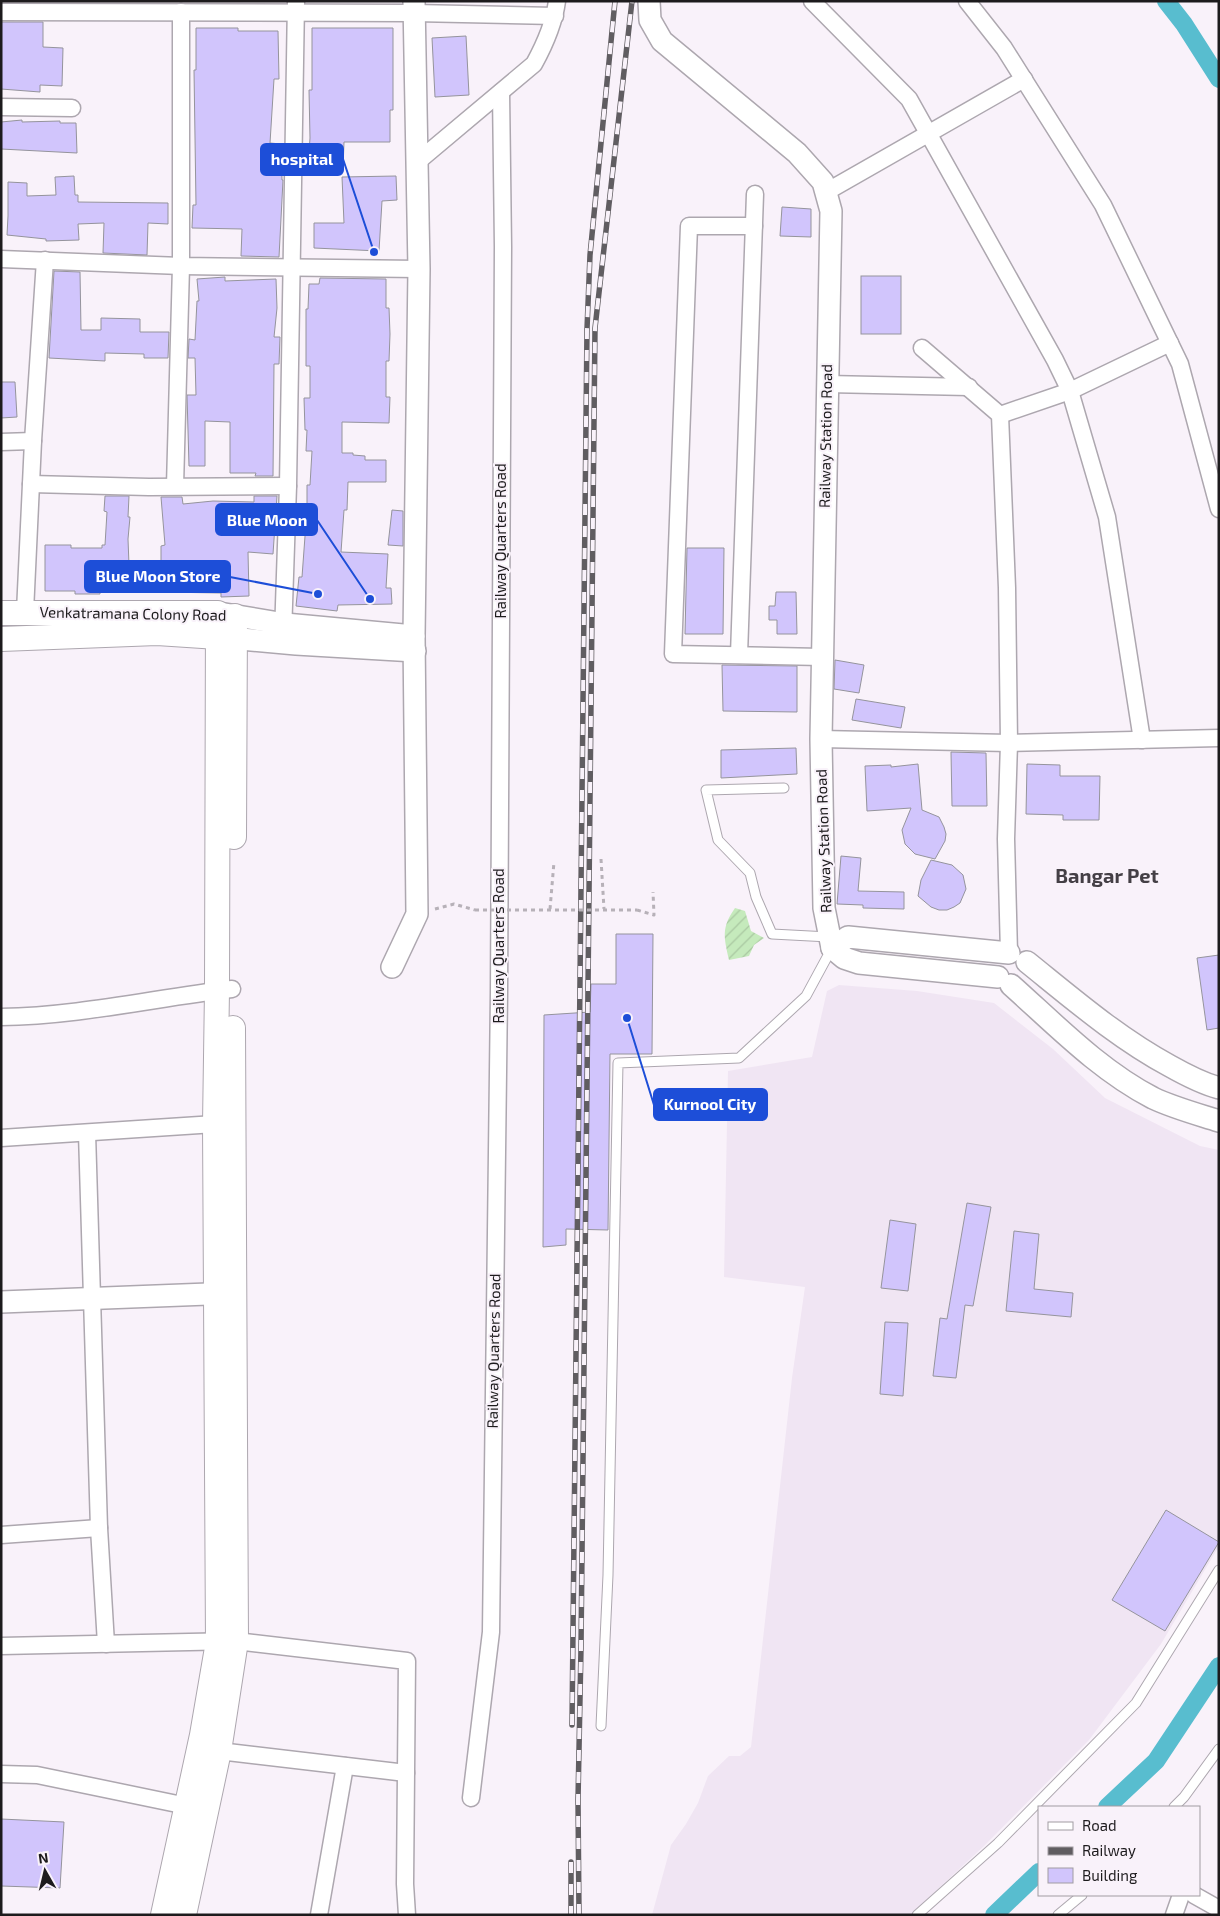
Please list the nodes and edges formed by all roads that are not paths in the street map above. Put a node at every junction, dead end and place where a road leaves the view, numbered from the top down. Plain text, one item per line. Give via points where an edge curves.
1 (649, 1) edge
2 (812, 1) edge
3 (967, 1) edge
4 (296, 7) edge
5 (414, 7) edge
6 (556, 8) edge
7 (1, 12) edge
8 (181, 12) junction
9 (1024, 79) junction
10 (501, 92) junction
11 (1, 107) edge
12 (72, 108) dead end
13 (928, 133) junction
14 (416, 163) junction
15 (826, 192) junction
16 (755, 194) dead end
17 (754, 226) junction
18 (1, 259) edge
19 (45, 260) junction
20 (181, 266) junction
21 (293, 268) junction
22 (419, 269) junction
23 (1170, 344) junction
24 (922, 348) dead end
25 (827, 384) junction
26 (969, 387) junction
27 (1070, 392) junction
28 (1000, 415) junction
29 (33, 441) junction
30 (1, 442) edge
31 (31, 484) junction
32 (175, 486) junction
33 (288, 486) junction
34 (1219, 509) edge
35 (25, 612) junction
36 (1, 614) edge
37 (227, 626) junction
38 (283, 634) junction
39 (1, 639) edge
40 (415, 644) junction
41 (739, 655) junction
42 (822, 657) junction
43 (1219, 738) edge
44 (821, 739) junction
45 (1142, 740) junction
46 (1009, 743) junction
47 (784, 788) dead end
48 (831, 942) junction
49 (1018, 958) junction
50 (392, 967) dead end
51 (1005, 981) junction
52 (225, 989) junction
53 (1, 1017) edge
54 (1219, 1088) edge
55 (1219, 1120) edge
56 (215, 1124) junction
57 (88, 1132) junction
58 (1, 1138) edge
59 (225, 1293) junction
60 (93, 1299) junction
61 (1, 1302) edge
62 (99, 1528) junction
63 (1, 1535) edge
64 (1219, 1570) edge
65 (227, 1642) junction
66 (106, 1644) junction
67 (1, 1646) edge
68 (601, 1726) dead end
69 (1219, 1749) edge
70 (218, 1751) junction
71 (345, 1766) junction
72 (406, 1773) junction
73 (1, 1774) edge
74 (471, 1798) dead end
75 (187, 1806) junction
76 (1175, 1806) edge
77 (1081, 1896) edge
78 (1181, 1896) edge
79 (1196, 1896) edge
80 (1219, 1909) edge
81 (163, 1915) edge
82 (184, 1915) edge
83 (319, 1915) edge
84 (408, 1915) edge
85 (917, 1915) edge
86 (1058, 1915) edge
87 (1174, 1915) edge

1 - 15 street, Railway Station Road via 650,20 662,41 797,153 823,182
2 - 13 street via 909,99
3 - 9 street
4 - 5 street
4 - 8 street
4 - 21 street
5 - 6 street
5 - 14 street
6 - 10 street via 546,42 534,64
7 - 8 street
8 - 20 street
9 - 13 street
9 - 23 street via 1103,205
10 - 14 street
10 - 74 street, Railway Quarters Road via 499,982 491,1632
11 - 12 street
13 - 15 street
13 - 27 street via 1056,360
14 - 22 street
15 - 25 street, Railway Station Road via 831,212
16 - 17 street
17 - 41 street
17 - 41 street via 689,226 673,654
18 - 19 street
19 - 20 street
19 - 29 street
20 - 21 street
20 - 32 street
21 - 22 street
21 - 33 street
22 - 40 street
23 - 27 street
23 - 34 street via 1180,364
24 - 26 street
25 - 26 street
25 - 42 street, Railway Station Road
26 - 28 street
27 - 28 street
27 - 45 street via 1107,518
28 - 46 street
29 - 30 street
29 - 31 street
31 - 32 street
31 - 35 street
32 - 33 street
33 - 38 street
35 - 36 main road, Venkatramana Colony Road
35 - 37 main road, Venkatramana Colony Road
37 - 38 street, Venkatramana Colony Road
37 - 39 main road via 157,633
37 - 52 main road
38 - 40 street, Venkatramana Colony Road
40 - 50 street via 417,914
41 - 42 street
42 - 44 street, Railway Station Road
43 - 45 street
44 - 46 street
44 - 48 street, Railway Station Road via 824,908
45 - 46 street
46 - 49 street via 1006,839
47 - 48 lane via 706,790 718,840 750,873 772,934
48 - 49 street via 848,937
48 - 51 street via 844,958 859,963
48 - 68 lane via 806,996 739,1058 618,1063 608,1565
49 - 51 street via 1028,973 1026,978 1022,982
49 - 54 street via 1155,1058 1202,1084
51 - 55 street via 1117,1076 1154,1098
52 - 53 street via 90,1010
52 - 56 main road
52 - 59 main road
56 - 57 street
56 - 59 main road
57 - 58 street
57 - 60 street
59 - 60 street
59 - 65 main road
60 - 61 street
60 - 62 street
62 - 63 street
62 - 66 street
64 - 85 lane via 1136,1703 998,1843
65 - 66 street
65 - 70 main road
65 - 72 street via 407,1661
65 - 75 main road
66 - 67 street
69 - 76 lane
70 - 71 street
70 - 82 main road
71 - 72 street
71 - 83 street
72 - 84 street via 405,1884
73 - 75 street via 37,1775
75 - 81 main road
77 - 86 lane
78 - 87 street
79 - 80 street

